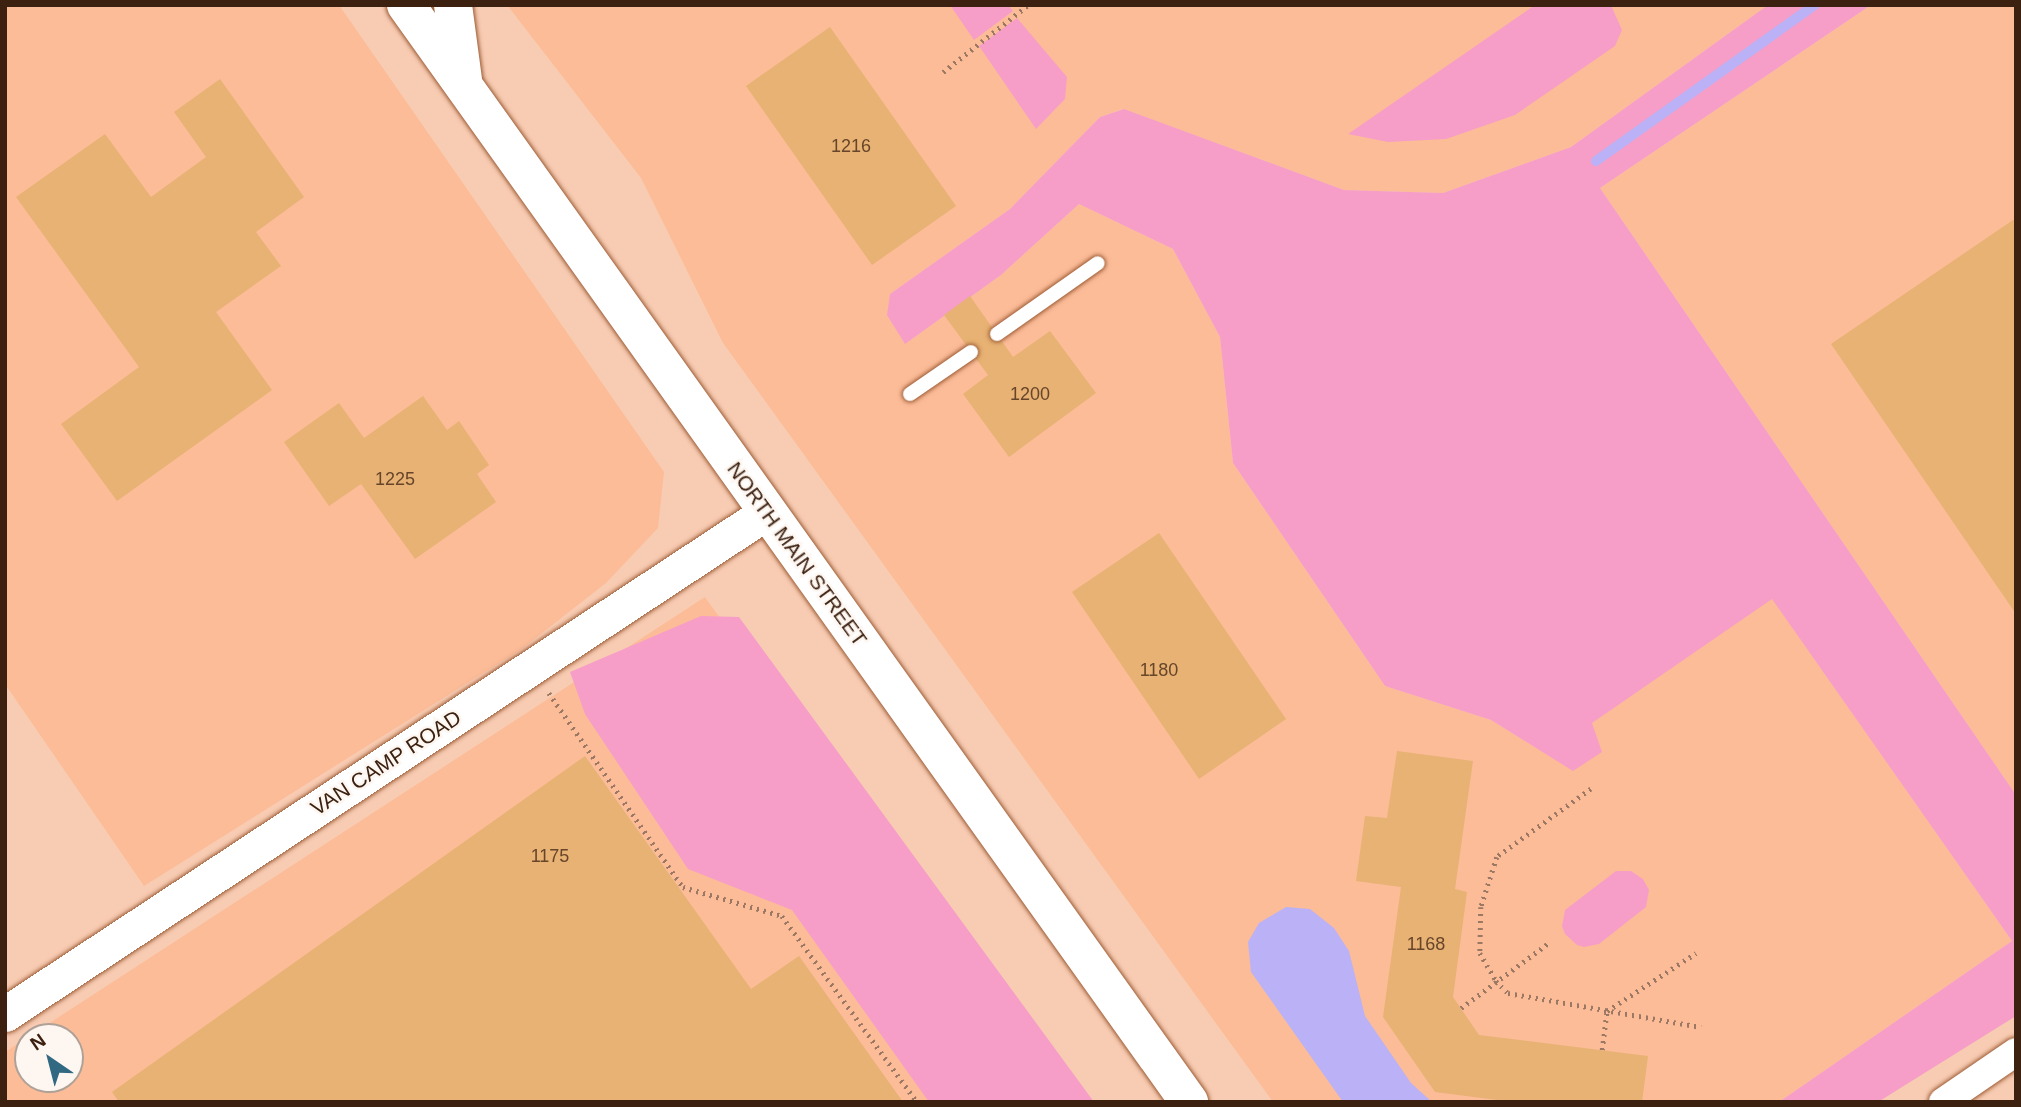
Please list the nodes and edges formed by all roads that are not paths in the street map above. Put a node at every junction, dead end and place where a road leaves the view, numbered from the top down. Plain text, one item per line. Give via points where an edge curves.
1 (406, 5) edge
2 (453, 5) edge
3 (463, 86) junction
4 (1098, 263) dead end
5 (997, 334) dead end
6 (971, 352) dead end
7 (910, 394) dead end
8 (767, 512) junction
9 (5, 1014) edge
10 (2016, 1052) edge
11 (1189, 1102) edge
12 (1943, 1102) edge

1 - 3 main road, NORTH MAIN STREET
2 - 3 main road
3 - 8 main road, NORTH MAIN STREET
4 - 5 lane
6 - 7 lane
8 - 9 street, VAN CAMP ROAD
8 - 11 main road, NORTH MAIN STREET
10 - 12 street

